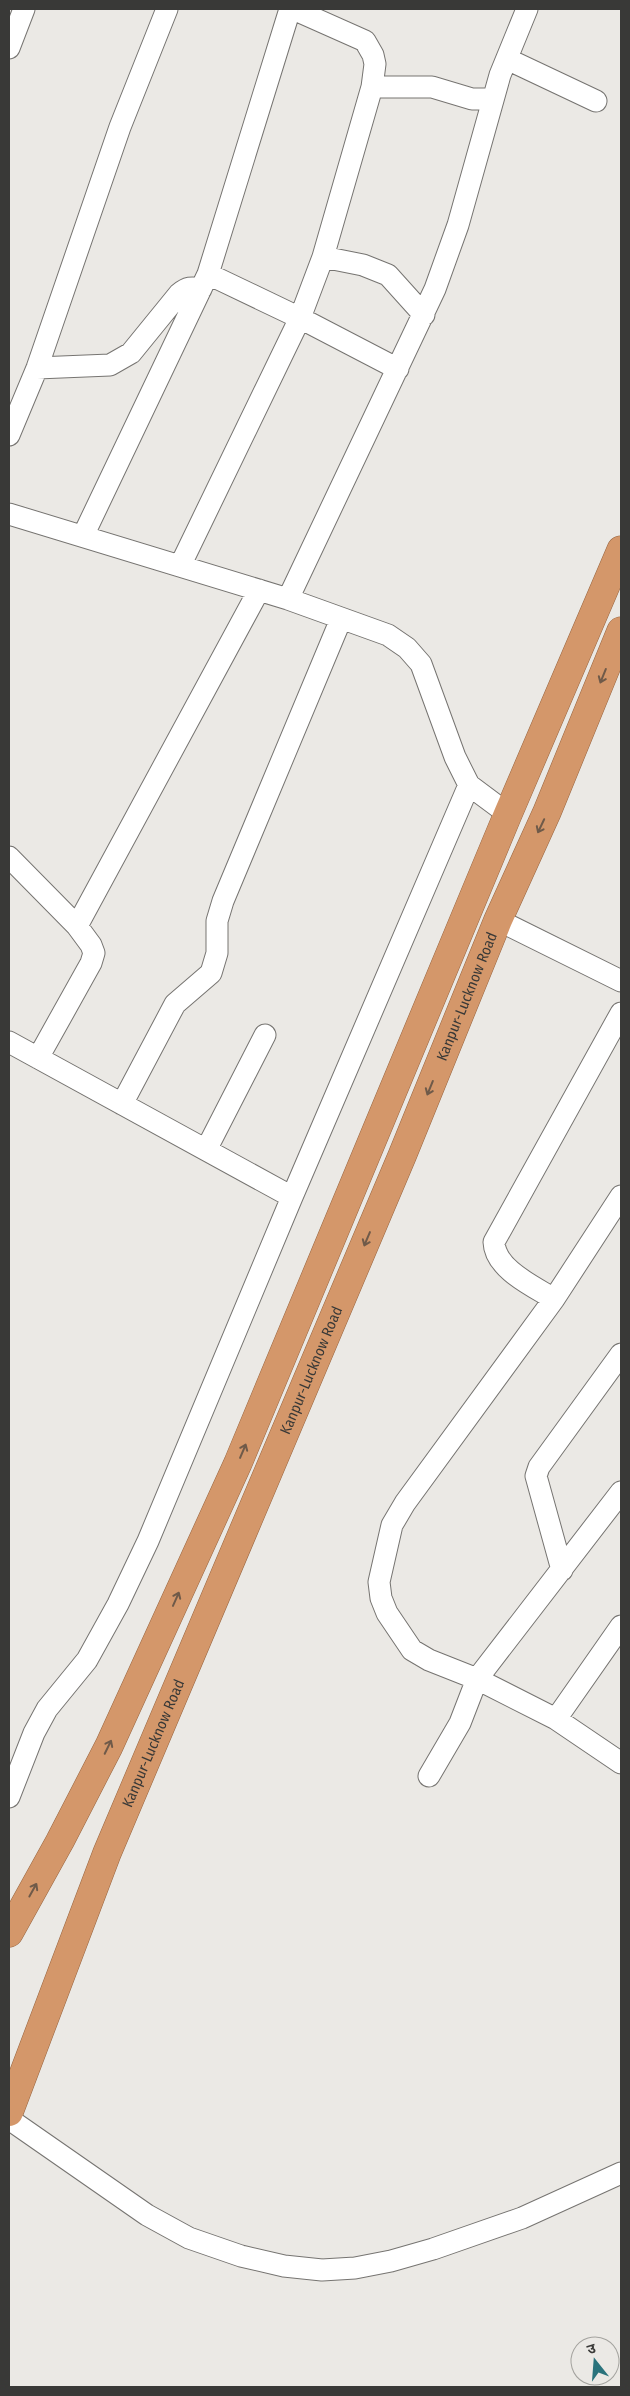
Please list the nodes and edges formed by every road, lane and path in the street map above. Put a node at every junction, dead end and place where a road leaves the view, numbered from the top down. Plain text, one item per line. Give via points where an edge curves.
1 (24, 9) edge
2 (167, 9) edge
3 (291, 9) edge
4 (527, 9) edge
5 (9, 48) edge
6 (507, 59) junction
7 (372, 87) junction
8 (493, 99) junction
9 (596, 102) dead end
10 (323, 257) junction
11 (205, 281) junction
12 (424, 315) junction
13 (300, 318) junction
14 (37, 368) junction
15 (398, 370) junction
16 (9, 435) edge
17 (9, 514) edge
18 (83, 536) junction
19 (621, 550) edge
20 (180, 566) junction
21 (259, 590) junction
22 (288, 599) junction
23 (341, 618) junction
24 (585, 636) junction
25 (617, 640) edge
26 (469, 785) junction
27 (508, 814) junction
28 (9, 857) edge
29 (498, 920) junction
30 (77, 926) junction
31 (621, 981) edge
32 (621, 1013) edge
33 (265, 1035) dead end
34 (9, 1042) edge
35 (38, 1058) junction
36 (122, 1104) junction
37 (206, 1150) junction
38 (621, 1196) edge
39 (292, 1197) junction
40 (554, 1299) junction
41 (620, 1358) edge
42 (621, 1492) edge
43 (562, 1570) junction
44 (621, 1626) edge
45 (477, 1679) junction
46 (556, 1719) junction
47 (621, 1763) edge
48 (429, 1776) dead end
49 (9, 1797) edge
50 (9, 1933) edge
51 (9, 2112) edge
52 (9, 2119) edge
53 (621, 2173) edge

1 - 5 street
2 - 14 street via 120,127
3 - 7 street via 365,41 375,64
3 - 11 street
4 - 6 street
6 - 8 street
6 - 9 street
7 - 8 street via 432,87 472,99
7 - 10 street
8 - 12 street via 458,225
10 - 12 street via 388,275
10 - 13 street
11 - 13 street
11 - 14 street via 185,289 131,353 120,360 110,365
11 - 18 street
12 - 15 street
13 - 15 street
13 - 20 street
14 - 16 street
15 - 22 street
17 - 18 street
18 - 20 street
19 - 24 highway, Kanpur-Lucknow Road
20 - 21 street
21 - 22 street
21 - 30 street
22 - 23 street
23 - 26 street via 388,635 407,648 421,664
23 - 36 street via 223,901 217,921 217,953 211,973 175,1004
24 - 25 highway
24 - 27 highway, Kanpur-Lucknow Road
25 -> 29 highway, Kanpur-Lucknow Road via 547,812
26 - 27 street
26 - 39 street
50 -> 27 highway, Kanpur-Lucknow Road via 109,1746 238,1463
28 - 30 street
29 - 31 street
29 -> 51 highway, Kanpur-Lucknow Road via 402,1156 107,1853
30 - 35 street via 94,953
32 - 40 street via 494,1242 499,1259
33 - 37 street
34 - 35 street
35 - 36 street
36 - 37 street
37 - 39 street
38 - 40 street
39 - 49 street via 148,1541 87,1660 47,1709 34,1732
40 - 45 street via 404,1503 392,1525 381,1567 381,1598 412,1650
41 - 43 street via 539,1467 536,1476
42 - 43 street
43 - 45 street
44 - 46 street
45 - 46 street
45 - 48 street via 460,1723
46 - 47 street
52 - 53 street via 147,2215 189,2238 241,2256 284,2266 322,2270 354,2268 433,2249 522,2218

